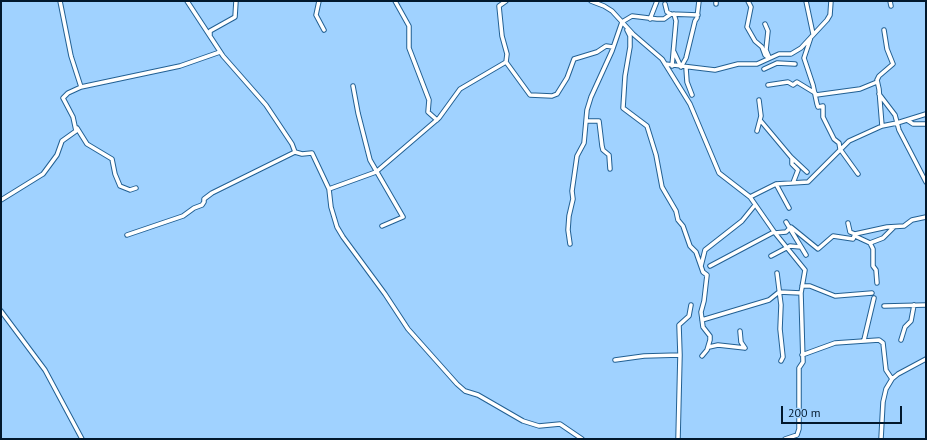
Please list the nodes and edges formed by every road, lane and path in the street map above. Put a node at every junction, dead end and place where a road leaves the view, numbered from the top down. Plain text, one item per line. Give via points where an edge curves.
1 (60, 1) edge
2 (187, 1) edge
3 (236, 1) edge
4 (319, 1) edge
5 (395, 1) edge
6 (506, 1) edge
7 (591, 1) edge
8 (657, 1) edge
9 (699, 1) edge
10 (748, 1) edge
11 (806, 1) edge
12 (831, 1) edge
13 (890, 1) edge
14 (665, 4) dead end
15 (891, 6) dead end
16 (672, 14) junction
17 (698, 15) junction
18 (650, 19) junction
19 (622, 22) junction
20 (765, 24) dead end
21 (627, 28) junction
22 (324, 30) dead end
23 (884, 30) dead end
24 (210, 35) junction
25 (812, 35) junction
26 (613, 47) junction
27 (674, 51) junction
28 (220, 52) junction
29 (789, 55) junction
30 (769, 58) junction
31 (506, 62) junction
32 (665, 64) junction
33 (785, 64) junction
34 (795, 64) dead end
35 (672, 66) junction
36 (681, 67) junction
37 (686, 68) junction
38 (764, 69) dead end
39 (877, 82) junction
40 (768, 85) dead end
41 (353, 86) dead end
42 (81, 87) junction
43 (815, 94) junction
44 (879, 94) junction
45 (692, 95) dead end
46 (759, 100) dead end
47 (926, 114) edge
48 (437, 120) junction
49 (760, 120) junction
50 (907, 120) junction
51 (586, 121) junction
52 (897, 123) junction
53 (926, 124) edge
54 (882, 126) junction
55 (76, 127) junction
56 (758, 131) dead end
57 (840, 149) junction
58 (295, 152) junction
59 (792, 158) junction
60 (610, 169) dead end
61 (376, 172) junction
62 (807, 172) dead end
63 (858, 174) dead end
64 (926, 182) edge
65 (793, 183) junction
66 (776, 184) junction
67 (136, 188) dead end
68 (329, 189) junction
69 (750, 197) junction
70 (1, 200) edge
71 (755, 205) junction
72 (789, 208) dead end
73 (926, 216) edge
74 (786, 222) dead end
75 (848, 223) dead end
76 (382, 226) dead end
77 (894, 227) junction
78 (790, 229) junction
79 (774, 232) junction
80 (127, 235) dead end
81 (855, 235) junction
82 (870, 243) junction
83 (570, 244) dead end
84 (801, 247) junction
85 (788, 248) junction
86 (806, 255) dead end
87 (771, 256) dead end
88 (701, 266) junction
89 (710, 266) dead end
90 (777, 273) dead end
91 (878, 284) dead end
92 (802, 286) junction
93 (779, 292) junction
94 (801, 293) junction
95 (872, 293) dead end
96 (874, 298) dead end
97 (691, 305) dead end
98 (914, 305) junction
99 (884, 306) dead end
100 (926, 306) edge
101 (1, 311) edge
102 (702, 320) junction
103 (740, 331) dead end
104 (864, 340) junction
105 (902, 340) dead end
106 (709, 347) junction
107 (680, 355) junction
108 (802, 355) junction
109 (702, 356) dead end
110 (926, 359) edge
111 (615, 360) dead end
112 (781, 361) dead end
113 (892, 379) junction
114 (798, 437) edge
115 (82, 439) edge
116 (582, 439) edge
117 (678, 439) edge
118 (785, 439) edge
119 (881, 439) edge

1 - 42 street via 71,56
2 - 24 street
3 - 24 street via 235,17 210,31
4 - 22 street via 316,15
5 - 48 street via 409,26 409,48 429,100 428,112
6 - 31 street via 499,6
7 - 19 street via 608,8
8 - 18 street
9 - 17 street
10 - 30 street via 751,7 747,27
11 - 25 street
12 - 25 street via 830,15
13 - 15 street
14 - 16 street via 667,12
16 - 17 street
16 - 18 street via 664,19
16 - 27 street via 676,20
17 - 36 street
18 - 19 street via 632,16
19 - 21 street
19 - 26 street
20 - 30 street via 768,31 766,50
21 - 32 street
21 - 88 street via 630,47 623,108 647,126 662,187
23 - 39 street via 893,64 878,76
24 - 28 street
25 - 29 street via 801,48
25 - 43 street via 804,58
26 - 31 street via 606,46 597,52 574,59 567,78 557,94 552,96 530,95
26 - 51 street via 591,97
27 - 35 street
27 - 36 street
28 - 42 street via 158,72
28 - 58 street via 266,105
29 - 30 street via 779,54
29 - 33 street
30 - 37 street via 757,64 738,64 714,70
31 - 48 street via 460,89
32 - 35 street
32 - 69 street via 690,104 719,173
33 - 34 street
33 - 38 street via 777,63
35 - 36 street
36 - 37 street
37 - 45 street
39 - 43 street via 860,89
39 - 44 street
40 - 43 street via 788,82 793,85 797,82
41 - 61 street via 367,150
42 - 55 street via 63,98
43 - 57 street via 818,107 823,106 823,117
44 - 52 street
44 - 54 street
46 - 49 street
47 - 50 street
48 - 61 street
49 - 56 street
49 - 59 street
50 - 52 street
50 - 53 street via 913,124
51 - 60 street via 599,120 602,146 608,155
51 - 83 street via 584,143 577,156 572,191 568,230
52 - 54 street
52 - 64 street
54 - 57 street via 849,141
55 - 67 street via 87,144 112,159 120,186 130,190
55 - 70 street via 76,132 62,141 57,155 43,174
57 - 63 street
57 - 65 street via 808,182
58 - 68 street via 312,153
58 - 80 street via 212,193 204,199 202,205 183,216
59 - 62 street
59 - 65 street via 792,164 798,170
61 - 68 street
61 - 76 street via 403,217
65 - 66 street
66 - 69 street
66 - 72 street
68 - 116 street via 331,207 343,237 408,329 456,384 523,421 539,426 560,424
69 - 71 street
71 - 79 street
71 - 88 street via 742,221 705,250
73 - 77 street via 912,220 904,226
74 - 78 street
75 - 81 street via 850,232
77 - 81 street via 862,231
77 - 82 street via 883,238
78 - 79 street via 786,232
78 - 81 street via 791,227 818,249 833,236 853,239
78 - 84 street
79 - 85 street
79 - 89 street
81 - 82 street
82 - 91 street
84 - 85 street
84 - 86 street
85 - 87 street
85 - 92 street via 805,270
88 - 102 street via 702,272 707,275 701,309
90 - 93 street
92 - 94 street
92 - 95 street via 810,286 835,296
93 - 94 street
93 - 102 street via 769,300
93 - 112 street via 783,351
94 - 108 street
96 - 104 street
97 - 107 street via 689,316 679,326
98 - 99 street
98 - 100 street
98 - 105 street via 911,321 905,327
101 - 115 street via 45,370
102 - 106 street via 703,327 710,336
103 - 106 street via 741,342 745,348 718,345
104 - 108 street via 835,343
104 - 113 street via 883,342 886,370
106 - 109 street
107 - 111 street
107 - 117 street
108 - 114 street via 803,362 799,368
110 - 113 street
113 - 119 street via 884,395
114 - 118 street

